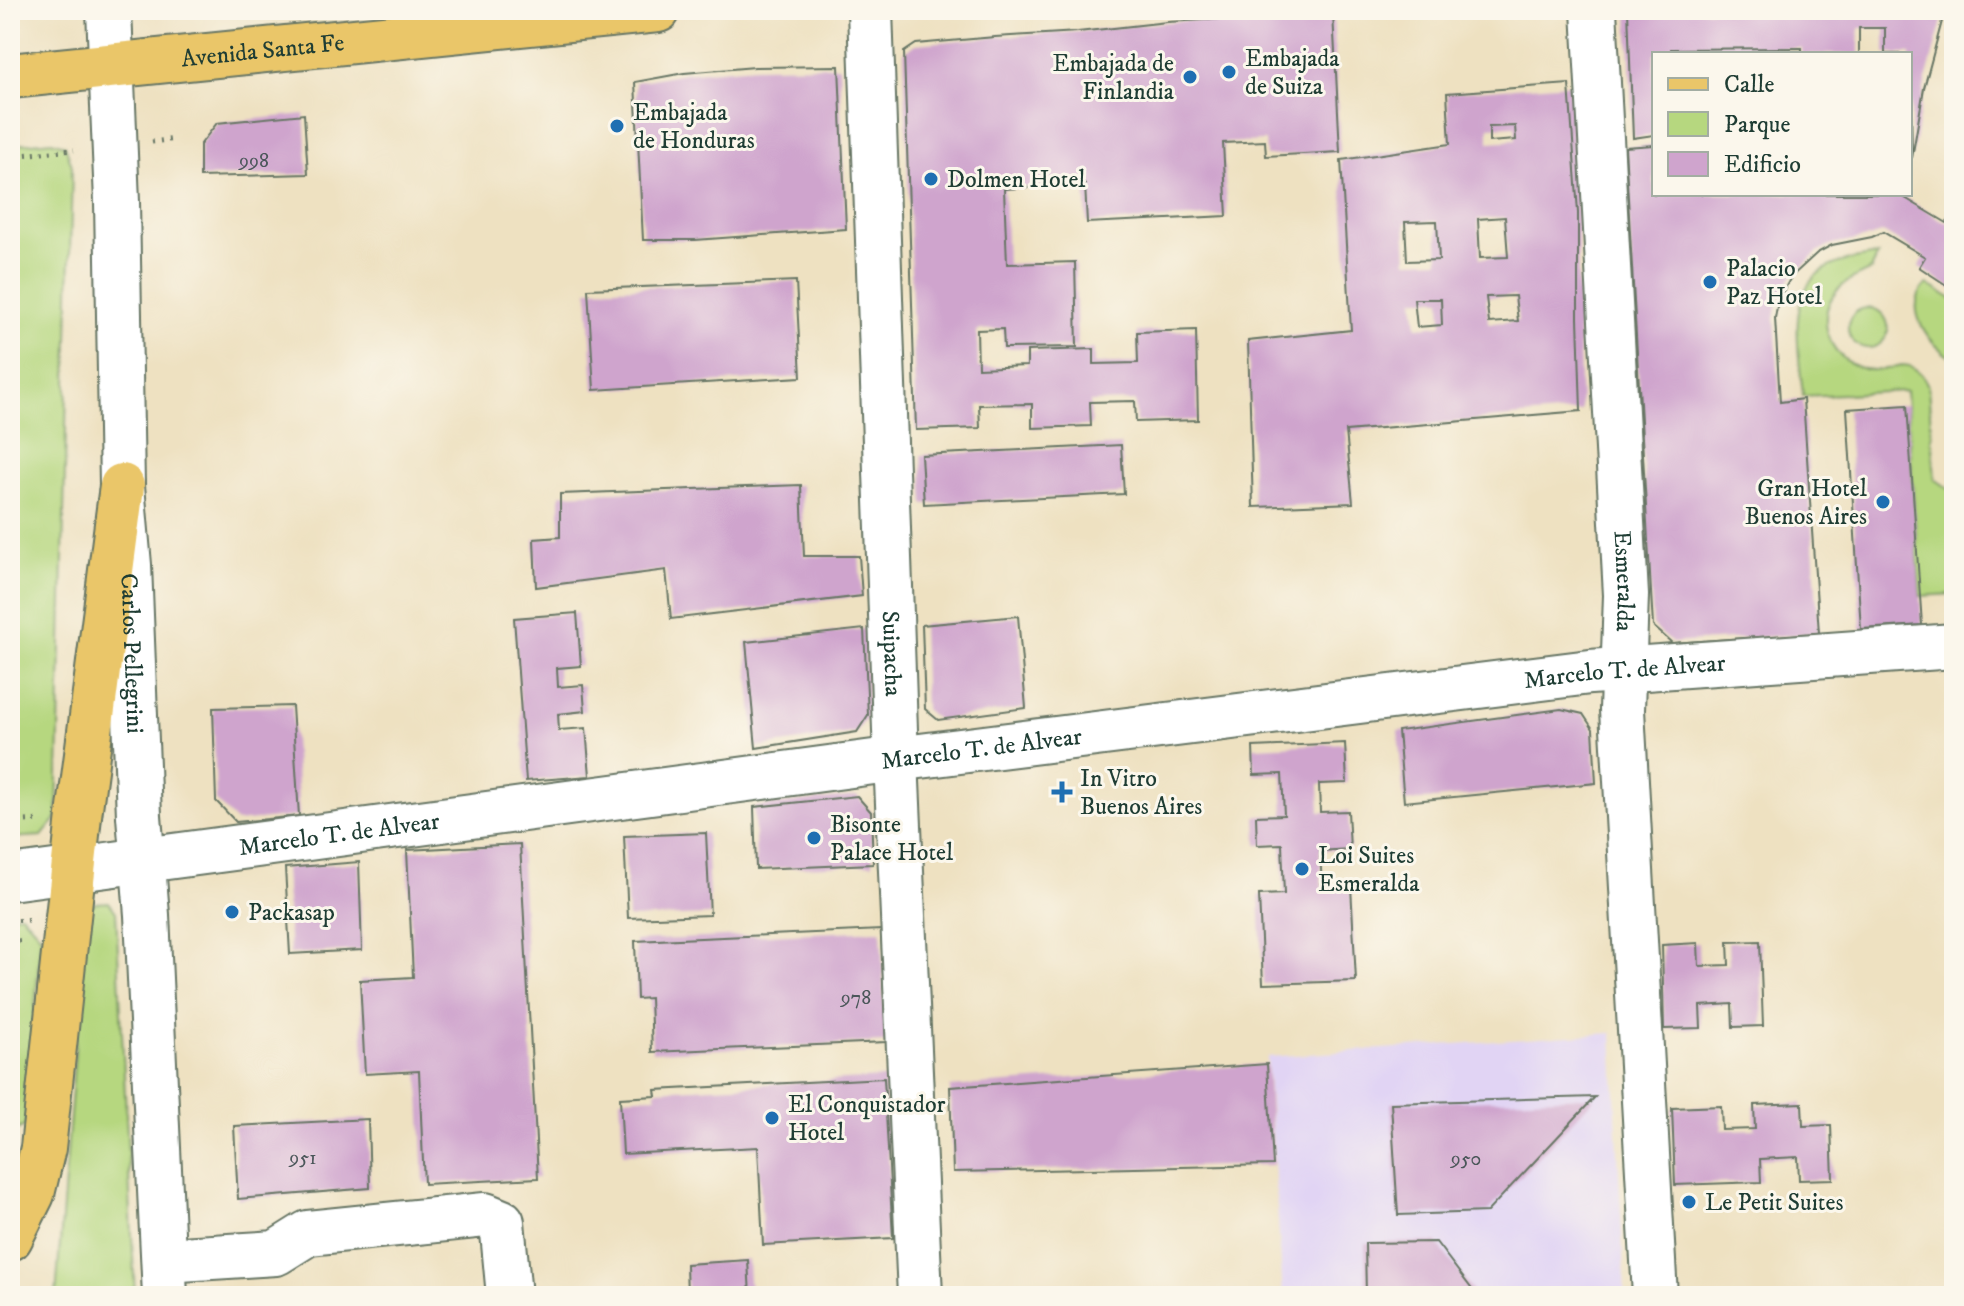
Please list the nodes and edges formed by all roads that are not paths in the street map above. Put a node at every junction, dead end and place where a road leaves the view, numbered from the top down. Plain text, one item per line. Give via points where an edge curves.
1 (109, 10) edge
2 (658, 10) edge
3 (870, 10) edge
4 (1594, 10) edge
5 (112, 66) junction
6 (10, 76) edge
7 (122, 486) junction
8 (1954, 646) edge
9 (1625, 669) junction
10 (896, 759) junction
11 (143, 861) junction
12 (73, 871) junction
13 (10, 878) edge
14 (10, 1238) edge
15 (165, 1278) edge
16 (509, 1296) edge
17 (920, 1296) edge
18 (1655, 1296) edge

1 - 5 street, Carlos Pellegrini
2 - 5 main road, Avenida Santa Fe
3 - 10 street, Suipacha
4 - 9 street, Esmeralda via 1626,595
5 - 6 main road, Avenida Santa Fe
5 - 7 street, Carlos Pellegrini
7 - 11 street, Carlos Pellegrini
7 - 12 main road
8 - 9 street, Marcelo T. de Alvear
9 - 10 street, Marcelo T. de Alvear
9 - 18 street, Esmeralda via 1622,710
10 - 11 street, Marcelo T. de Alvear
10 - 17 street, Suipacha
11 - 12 street, Marcelo T. de Alvear
11 - 15 street, Carlos Pellegrini
12 - 13 street, Marcelo T. de Alvear
12 - 14 main road via 43,1148 32,1194
15 - 16 street via 276,1253 308,1233 485,1215 502,1222

